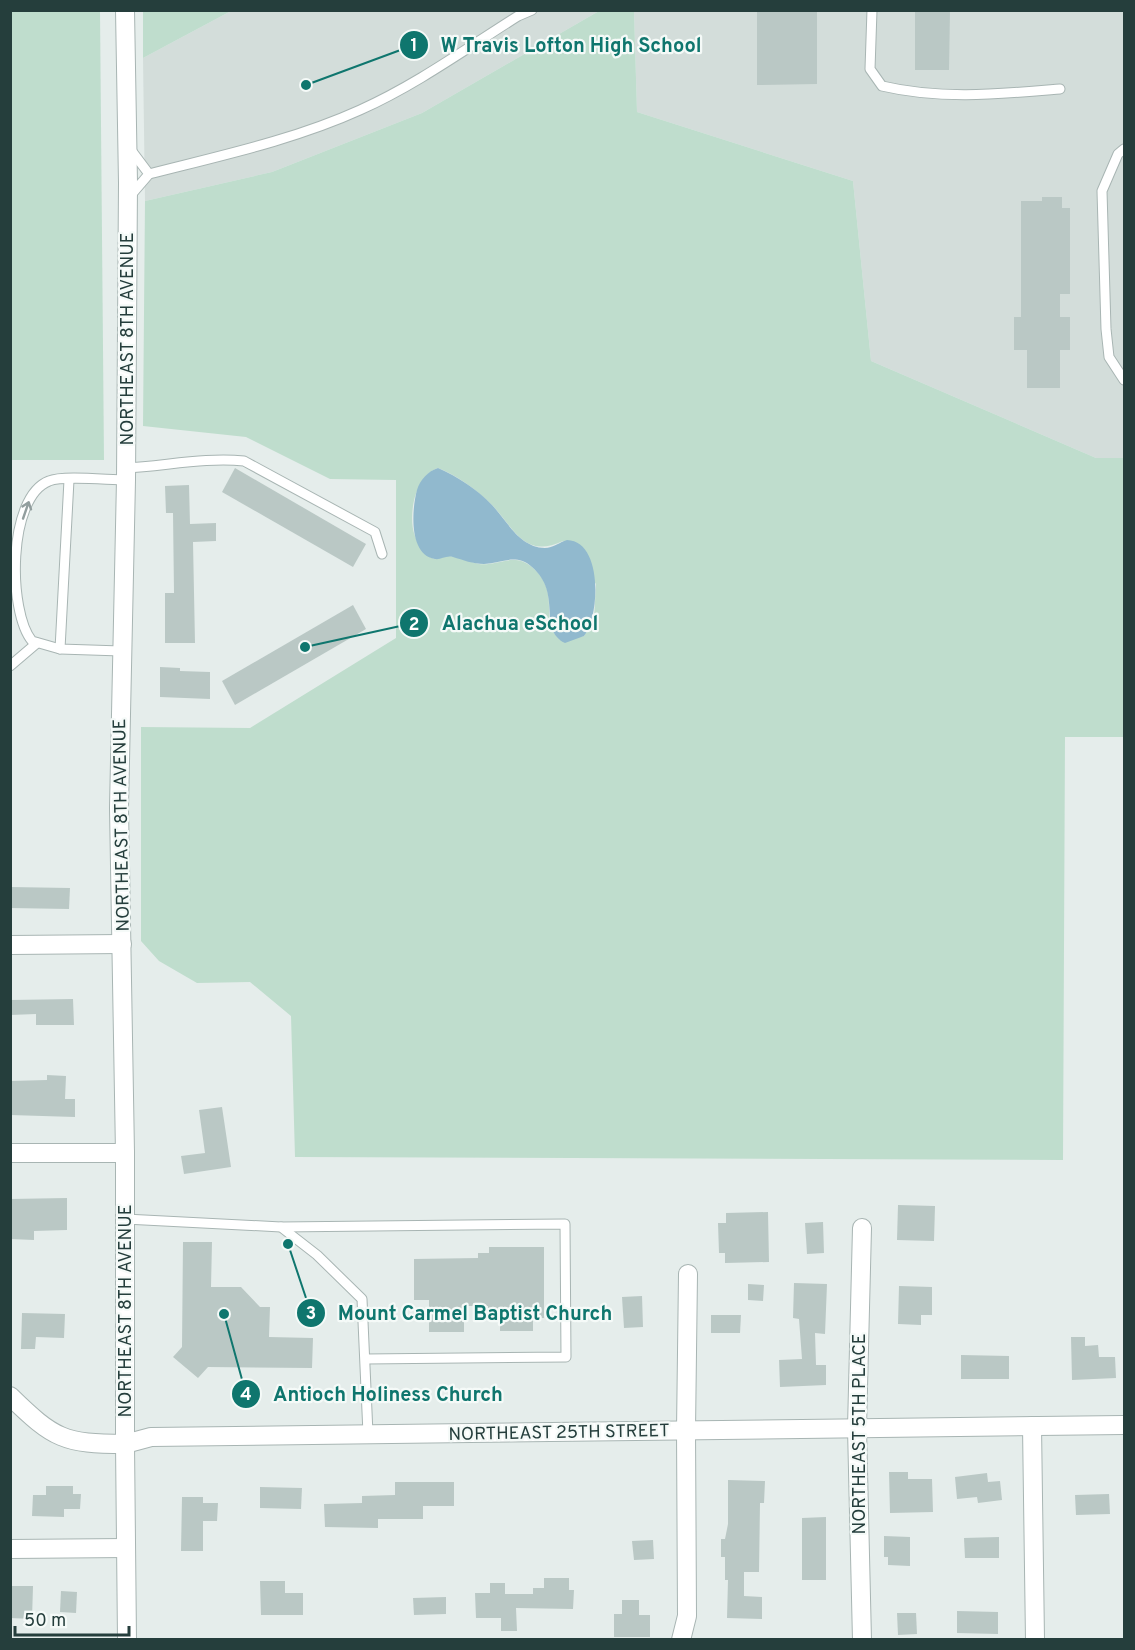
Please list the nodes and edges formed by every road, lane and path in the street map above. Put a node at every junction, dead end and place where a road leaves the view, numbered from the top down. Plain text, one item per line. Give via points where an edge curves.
1 (125, 10) edge
2 (532, 10) edge
3 (872, 10) edge
4 (1060, 88) dead end
5 (128, 146) junction
6 (1121, 151) edge
7 (149, 174) junction
8 (128, 200) junction
9 (1125, 380) edge
10 (126, 474) junction
11 (69, 480) junction
12 (382, 554) dead end
13 (37, 643) junction
14 (60, 649) junction
15 (122, 651) junction
16 (10, 666) edge
17 (122, 944) junction
18 (10, 945) edge
19 (10, 1153) edge
20 (125, 1153) junction
21 (125, 1219) junction
22 (281, 1227) junction
23 (862, 1228) dead end
24 (688, 1274) dead end
25 (366, 1359) junction
26 (10, 1396) edge
27 (1125, 1425) edge
28 (1032, 1426) junction
29 (857, 1428) junction
30 (686, 1430) junction
31 (368, 1434) junction
32 (125, 1444) junction
33 (126, 1548) junction
34 (10, 1549) edge
35 (127, 1640) edge
36 (681, 1640) edge
37 (861, 1640) edge
38 (1035, 1640) edge

1 - 5 street, NORTHEAST 8TH AVENUE
2 - 7 lane via 360,110 290,135
3 - 4 lane via 870,69 882,86 911,93 968,95
5 - 7 lane
5 - 8 street, NORTHEAST 8TH AVENUE
6 - 9 lane via 1102,191 1109,357
7 - 8 lane
8 - 10 street, NORTHEAST 8TH AVENUE
10 - 11 lane
10 - 12 lane via 223,458 244,460 375,532
10 - 15 street, NORTHEAST 8TH AVENUE
13 -> 11 lane via 25,633 17,606 16,562 21,525 31,496 39,487 49,481
11 - 14 lane
13 - 14 lane
13 - 16 lane
14 - 15 lane
15 - 17 street, NORTHEAST 8TH AVENUE
17 - 18 street
17 - 20 street, NORTHEAST 8TH AVENUE
19 - 20 street
20 - 21 street, NORTHEAST 8TH AVENUE
21 - 22 lane
21 - 32 street, NORTHEAST 8TH AVENUE
22 - 25 lane via 362,1299
22 - 25 lane via 565,1224 566,1357
23 - 29 street, NORTHEAST 5TH PLACE
24 - 30 street
25 - 31 lane
26 - 32 street, NORTHEAST 25TH STREET via 59,1438
27 - 28 street, NORTHEAST 25TH STREET
28 - 29 street, NORTHEAST 25TH STREET
28 - 38 street
29 - 30 street, NORTHEAST 25TH STREET
29 - 37 street, NORTHEAST 5TH PLACE
30 - 31 street, NORTHEAST 25TH STREET
30 - 36 street via 687,1616
31 - 32 street, NORTHEAST 25TH STREET via 151,1437
32 - 33 street, NORTHEAST 8TH AVENUE
33 - 34 street
33 - 35 street, NORTHEAST 8TH AVENUE

